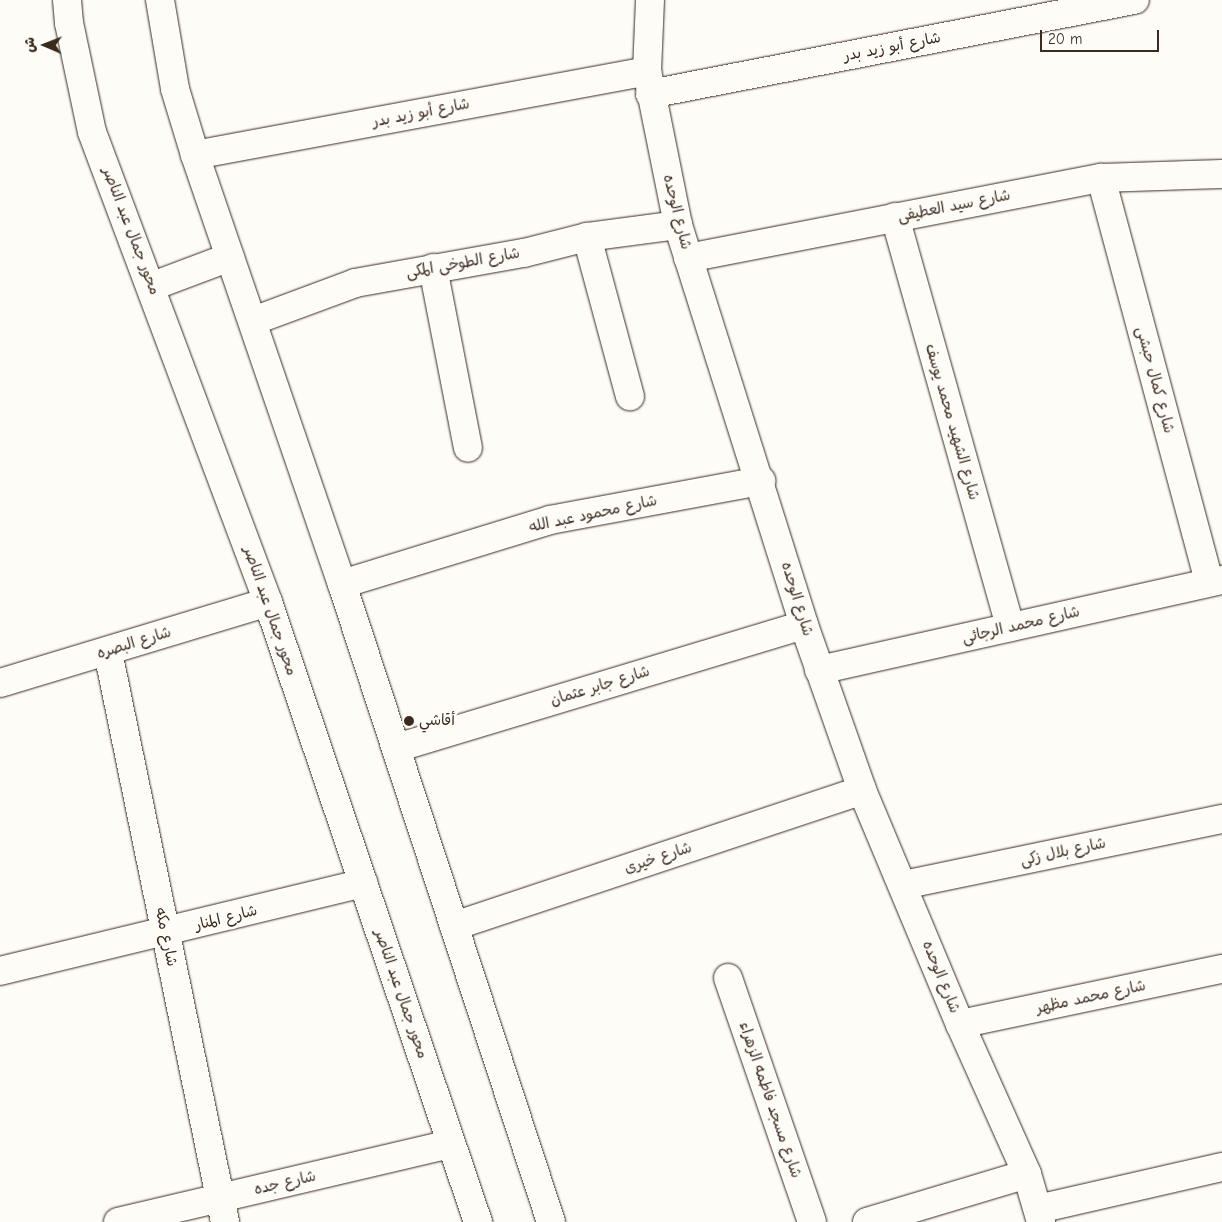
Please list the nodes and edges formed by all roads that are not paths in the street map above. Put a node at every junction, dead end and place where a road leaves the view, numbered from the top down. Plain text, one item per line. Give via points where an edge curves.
1 (68, 0) edge
2 (160, 0) edge
3 (650, 0) edge
4 (1135, 0) edge
5 (649, 82) junction
6 (195, 155) junction
7 (1222, 174) edge
8 (1101, 178) junction
9 (895, 217) junction
10 (678, 225) junction
11 (587, 237) junction
12 (230, 257) junction
13 (688, 258) junction
14 (433, 268) junction
15 (152, 286) junction
16 (253, 321) junction
17 (630, 396) dead end
18 (468, 448) dead end
19 (761, 481) junction
20 (1216, 581) edge
21 (342, 584) junction
22 (268, 602) junction
23 (804, 625) junction
24 (1010, 627) junction
25 (108, 652) junction
26 (819, 670) junction
27 (0, 683) edge
28 (396, 748) junction
29 (862, 790) junction
30 (1222, 819) edge
31 (364, 883) junction
32 (903, 885) junction
33 (454, 926) junction
34 (165, 933) junction
35 (1222, 969) edge
36 (0, 971) edge
37 (728, 978) dead end
38 (960, 1024) junction
39 (452, 1144) junction
40 (1222, 1167) edge
41 (1027, 1174) junction
42 (222, 1210) edge
43 (1039, 1215) edge
44 (118, 1222) edge
45 (478, 1222) edge
46 (550, 1222) edge
47 (812, 1222) edge
48 (867, 1222) edge

1 - 15 street, محور جمال عبد الناصر via 69,23 92,132
2 - 6 street via 175,89
3 - 5 street, شارع الوحده
4 - 5 street, شارع أبو زيد بدر
5 - 6 street, شارع أبو زيد بدر
5 - 10 street, شارع الوحده
6 - 12 street
7 - 8 street, شارع سيد العطيفى
8 - 9 street, شارع سيد العطيفى
8 - 20 street, شارع كمال حبشى
9 - 13 street, شارع سيد العطيفى
9 - 24 street, شارع الشهيد محمد يوسف
10 - 11 street, شارع الطوخى المكى
10 - 13 street, شارع الوحده
11 - 14 street, شارع الطوخى المكى via 524,253
11 - 17 street
12 - 15 street
12 - 16 street
13 - 19 street, شارع الوحده
14 - 16 street, شارع الطوخى المكى via 355,283
14 - 18 street
15 - 22 street, محور جمال عبد الناصر
16 - 21 street
19 - 21 street, شارع محمود عبد الله via 550,520
19 - 23 street, شارع الوحده
20 - 24 street, شارع محمد الرجائى
21 - 28 street
22 - 25 street, شارع البصره
22 - 31 street, محور جمال عبد الناصر
23 - 26 street, شارع الوحده
23 - 28 street, شارع جابر عثمان
24 - 26 street, شارع محمد الرجائى
25 - 27 street, شارع البصره
25 - 34 street, شارع مكه
26 - 29 street, شارع الوحده
28 - 33 street
29 - 32 street, شارع الوحده
29 - 33 street, شارع خيرى
30 - 32 street, شارع بلال زكى
31 - 34 street, شارع المنار
31 - 39 street, محور جمال عبد الناصر
32 - 38 street, شارع الوحده
33 - 46 street
34 - 36 street, شارع المنار
34 - 42 street, شارع مكه
35 - 38 street, شارع محمد مظهر
37 - 47 street, شارع مسجد فاطمه الزهراء
38 - 41 street, شارع الوحده
39 - 42 street, شارع جده
39 - 45 street, محور جمال عبد الناصر
40 - 43 street
41 - 43 street, شارع الوحده
41 - 48 street
42 - 44 street, شارع جده

